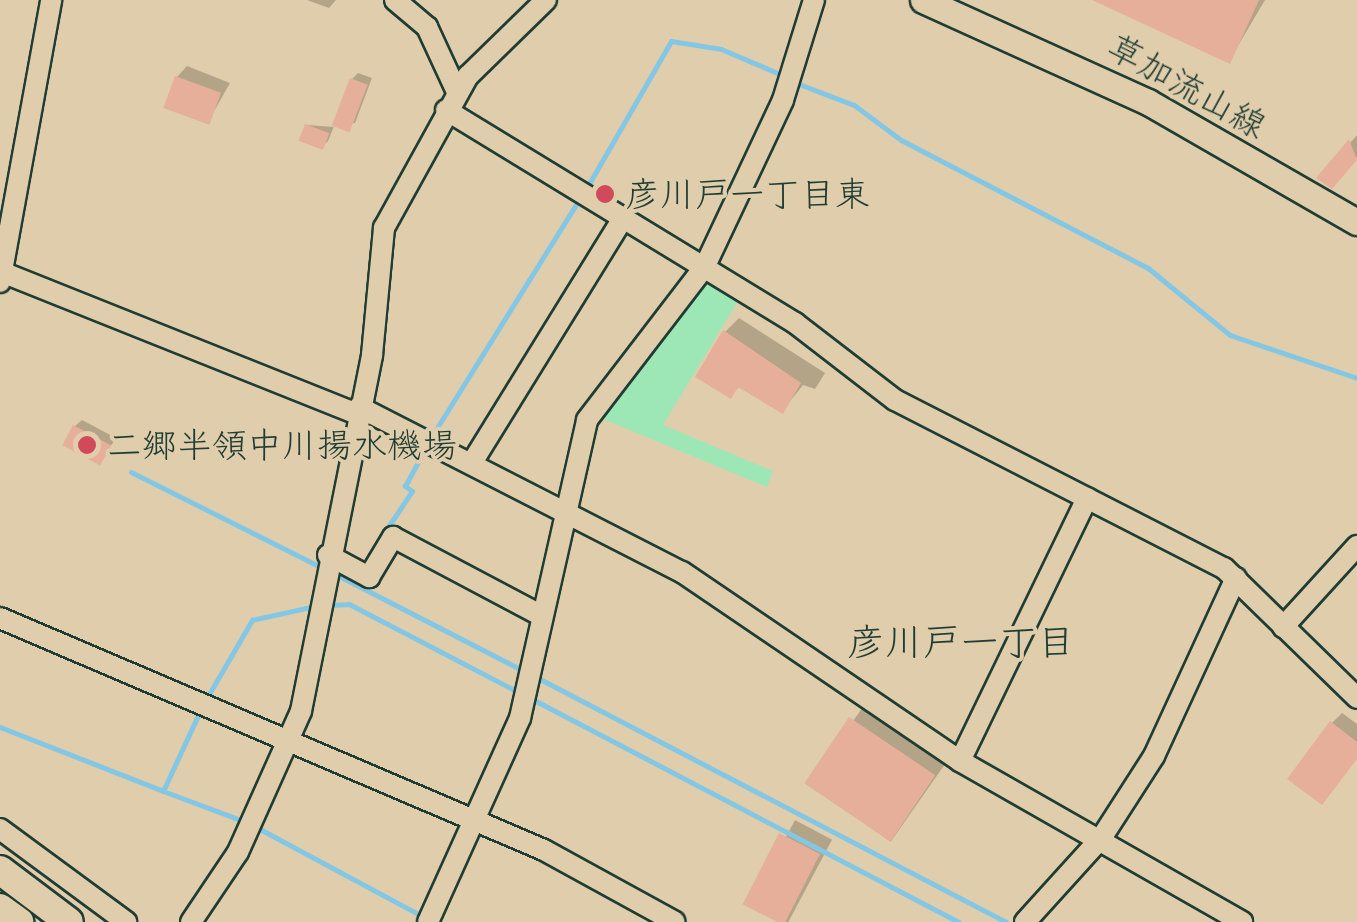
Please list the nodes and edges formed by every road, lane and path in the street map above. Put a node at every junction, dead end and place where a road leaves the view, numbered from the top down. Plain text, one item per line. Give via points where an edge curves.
1 (52, 0) edge
2 (395, 0) edge
3 (546, 0) edge
4 (814, 0) edge
5 (923, 0) edge
6 (964, 8) edge
7 (452, 101) junction
8 (623, 218) junction
9 (1357, 222) edge
10 (705, 266) junction
11 (1, 277) edge
12 (358, 411) junction
13 (473, 460) junction
14 (1087, 498) junction
15 (566, 514) junction
16 (1357, 546) edge
17 (328, 555) junction
18 (1236, 578) junction
19 (542, 616) junction
20 (0, 618) edge
21 (1283, 627) junction
22 (1357, 698) edge
23 (288, 744) junction
24 (960, 761) junction
25 (474, 822) junction
26 (0, 830) edge
27 (1102, 837) junction
28 (0, 870) edge
29 (0, 908) edge
30 (201, 919) edge
31 (19, 922) edge
32 (69, 922) edge
33 (126, 922) edge
34 (428, 922) edge
35 (676, 922) edge
36 (1025, 922) edge
37 (1242, 922) edge

1 - 11 street
2 - 7 street via 427,27
3 - 7 street via 502,35
4 - 10 street via 783,100
5 - 6 main road, 草加流山線
6 - 9 main road, 草加流山線 via 1148,102
7 - 8 street
7 - 12 street via 378,246
8 - 10 street
8 - 13 street
10 - 14 street via 895,400
10 - 15 street via 588,420
11 - 12 street
12 - 13 street
12 - 17 street
13 - 15 street
14 - 18 street
14 - 24 street
15 - 19 street
15 - 24 street via 682,572
16 - 21 street
17 - 19 street via 369,577 393,537
17 - 23 street
18 - 21 street
18 - 27 street via 1170,728
19 - 25 street via 520,718
20 - 23 street
21 - 22 street
23 - 25 street
23 - 30 street
24 - 27 street
25 - 34 street
25 - 35 street
26 - 33 street
27 - 36 street
27 - 37 street
28 - 32 highway
29 - 31 highway

